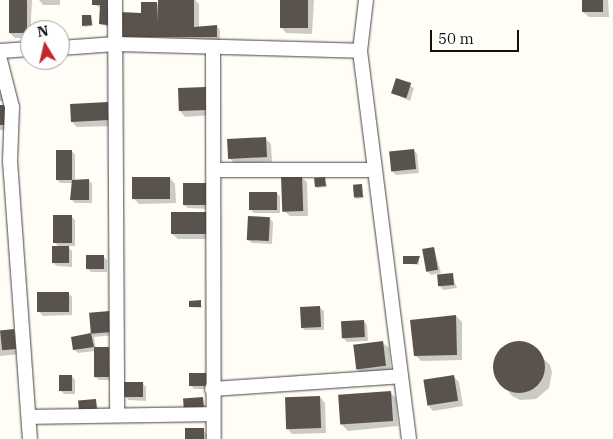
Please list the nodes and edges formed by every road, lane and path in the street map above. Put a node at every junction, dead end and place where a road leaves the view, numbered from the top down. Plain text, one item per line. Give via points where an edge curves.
1 (115, 0) edge
2 (366, 0) edge
3 (116, 44) junction
4 (70, 47) edge
5 (213, 47) junction
6 (20, 50) edge
7 (0, 51) edge
8 (360, 51) junction
9 (0, 60) edge
10 (214, 170) junction
11 (375, 170) junction
12 (401, 376) junction
13 (212, 389) junction
14 (212, 414) junction
15 (117, 415) junction
16 (30, 417) junction
17 (30, 439) edge
18 (214, 439) edge
19 (409, 439) edge

1 - 3 street
2 - 8 street
3 - 4 street
3 - 5 street
3 - 15 street
5 - 8 street
5 - 10 street
6 - 7 street
8 - 11 street
9 - 16 street via 12,107 10,161
10 - 11 street
10 - 13 street
11 - 12 street
12 - 13 street
12 - 19 street
13 - 14 street
14 - 15 street
14 - 18 street
15 - 16 street
16 - 17 street

